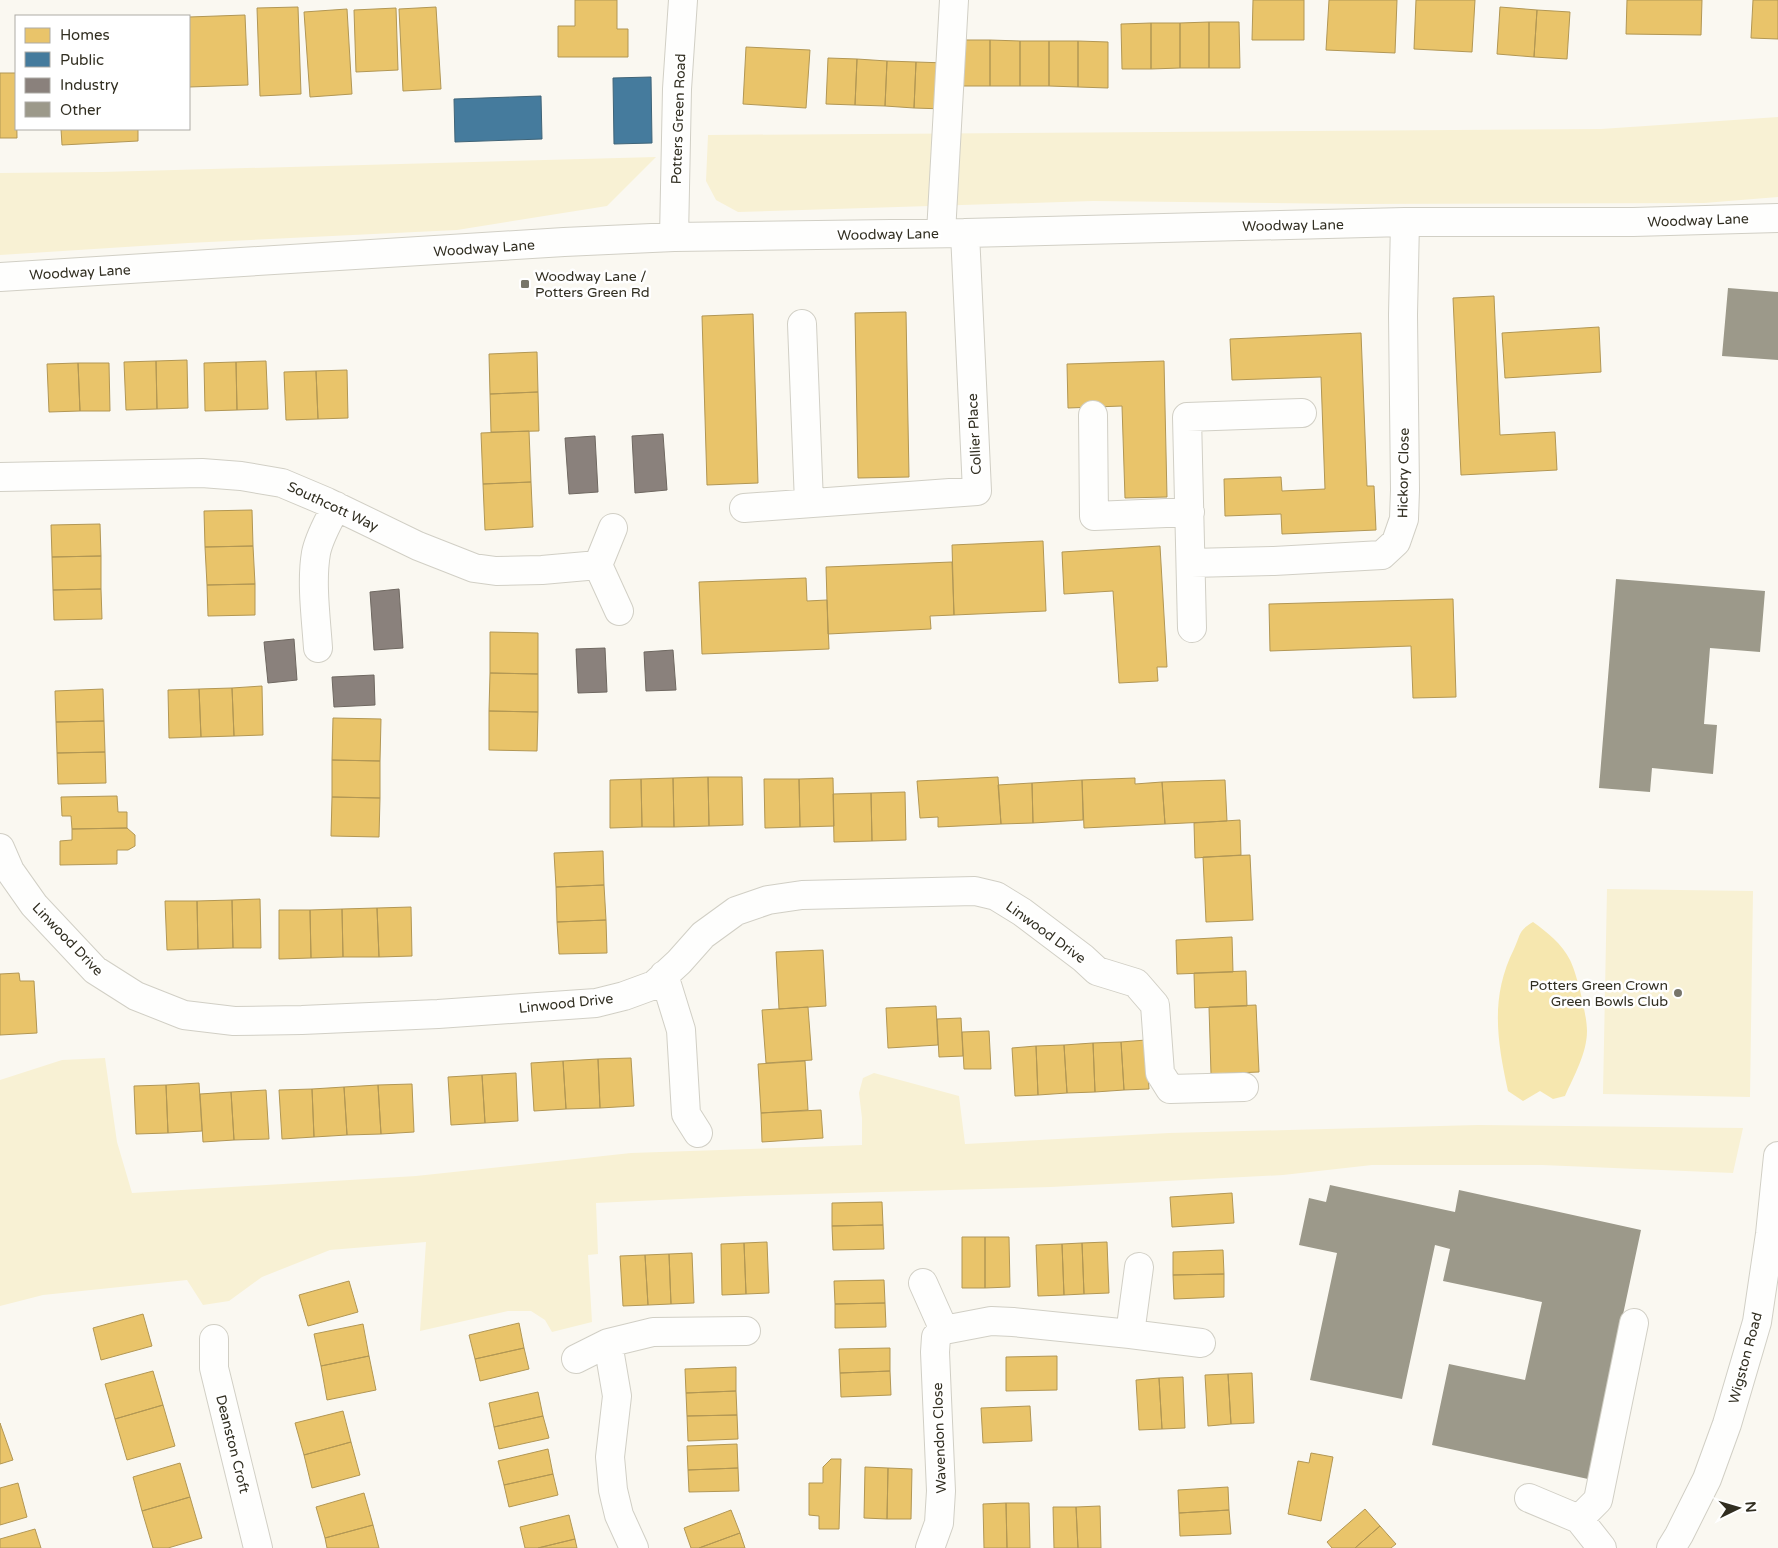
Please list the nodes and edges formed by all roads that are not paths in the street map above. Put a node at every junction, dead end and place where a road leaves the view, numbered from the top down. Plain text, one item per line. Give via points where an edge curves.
1 (683, 0) edge
2 (954, 0) edge
3 (1778, 218) edge
4 (1405, 222) junction
5 (953, 233) junction
6 (674, 237) junction
7 (0, 277) edge
8 (802, 324) dead end
9 (1302, 413) dead end
10 (1093, 415) dead end
11 (0, 477) edge
12 (1190, 502) junction
13 (809, 503) junction
14 (336, 506) junction
15 (744, 508) dead end
16 (612, 528) dead end
17 (1191, 563) junction
18 (598, 565) junction
19 (619, 611) dead end
20 (1192, 628) dead end
21 (318, 648) dead end
22 (0, 848) edge
23 (664, 975) junction
24 (1244, 1087) dead end
25 (698, 1133) dead end
26 (1778, 1156) edge
27 (1139, 1266) dead end
28 (923, 1283) dead end
29 (1634, 1323) dead end
30 (1768, 1323) edge
31 (746, 1330) dead end
32 (944, 1330) junction
33 (1130, 1334) junction
34 (214, 1339) dead end
35 (608, 1343) junction
36 (1201, 1343) dead end
37 (576, 1359) dead end
38 (1529, 1498) dead end
39 (1579, 1519) junction
40 (258, 1548) edge
41 (634, 1548) edge
42 (930, 1548) edge
43 (1602, 1548) edge
44 (1671, 1548) edge

1 - 6 street, Potters Green Road via 677,89
2 - 5 street
3 - 4 street, Woodway Lane
4 - 5 street, Woodway Lane
4 - 17 street, Hickory Close via 1402,315 1405,490 1404,519 1396,542 1382,555
5 - 6 street, Woodway Lane
5 - 13 street, Collier Place via 977,491
6 - 7 street, Woodway Lane
8 - 13 street
9 - 12 street via 1187,417
10 - 12 street via 1094,516
11 - 14 street, Southcott Way via 202,473 241,476 282,483
12 - 17 street
13 - 15 street, Collier Place
14 - 18 street, Southcott Way via 418,546 474,568 496,571
14 - 21 street via 316,553
16 - 18 street
17 - 20 street
18 - 19 street
22 - 23 street, Linwood Drive via 10,872 34,905 95,970 136,996 184,1015 234,1021 302,1020 596,1003 654,985
23 - 24 street, Linwood Drive via 703,935 736,911 768,900 802,896 975,891 996,896 1015,908 1097,971 1136,983 1155,1005 1160,1072 1170,1089
23 - 25 street via 681,1030 686,1114
26 - 30 street, Wigston Road via 1770,1234
27 - 33 street
28 - 32 street
29 - 39 street via 1598,1500
30 - 44 street, Wigston Road via 1707,1479
31 - 35 street via 653,1332
32 - 33 street via 991,1321
32 - 42 street, Wavendon Close via 936,1337 935,1352 942,1492 939,1523
33 - 36 street
34 - 40 street, Deanston Croft via 214,1368
35 - 37 street
35 - 41 street via 617,1396 610,1457 613,1490 619,1515
38 - 39 street
39 - 43 street

